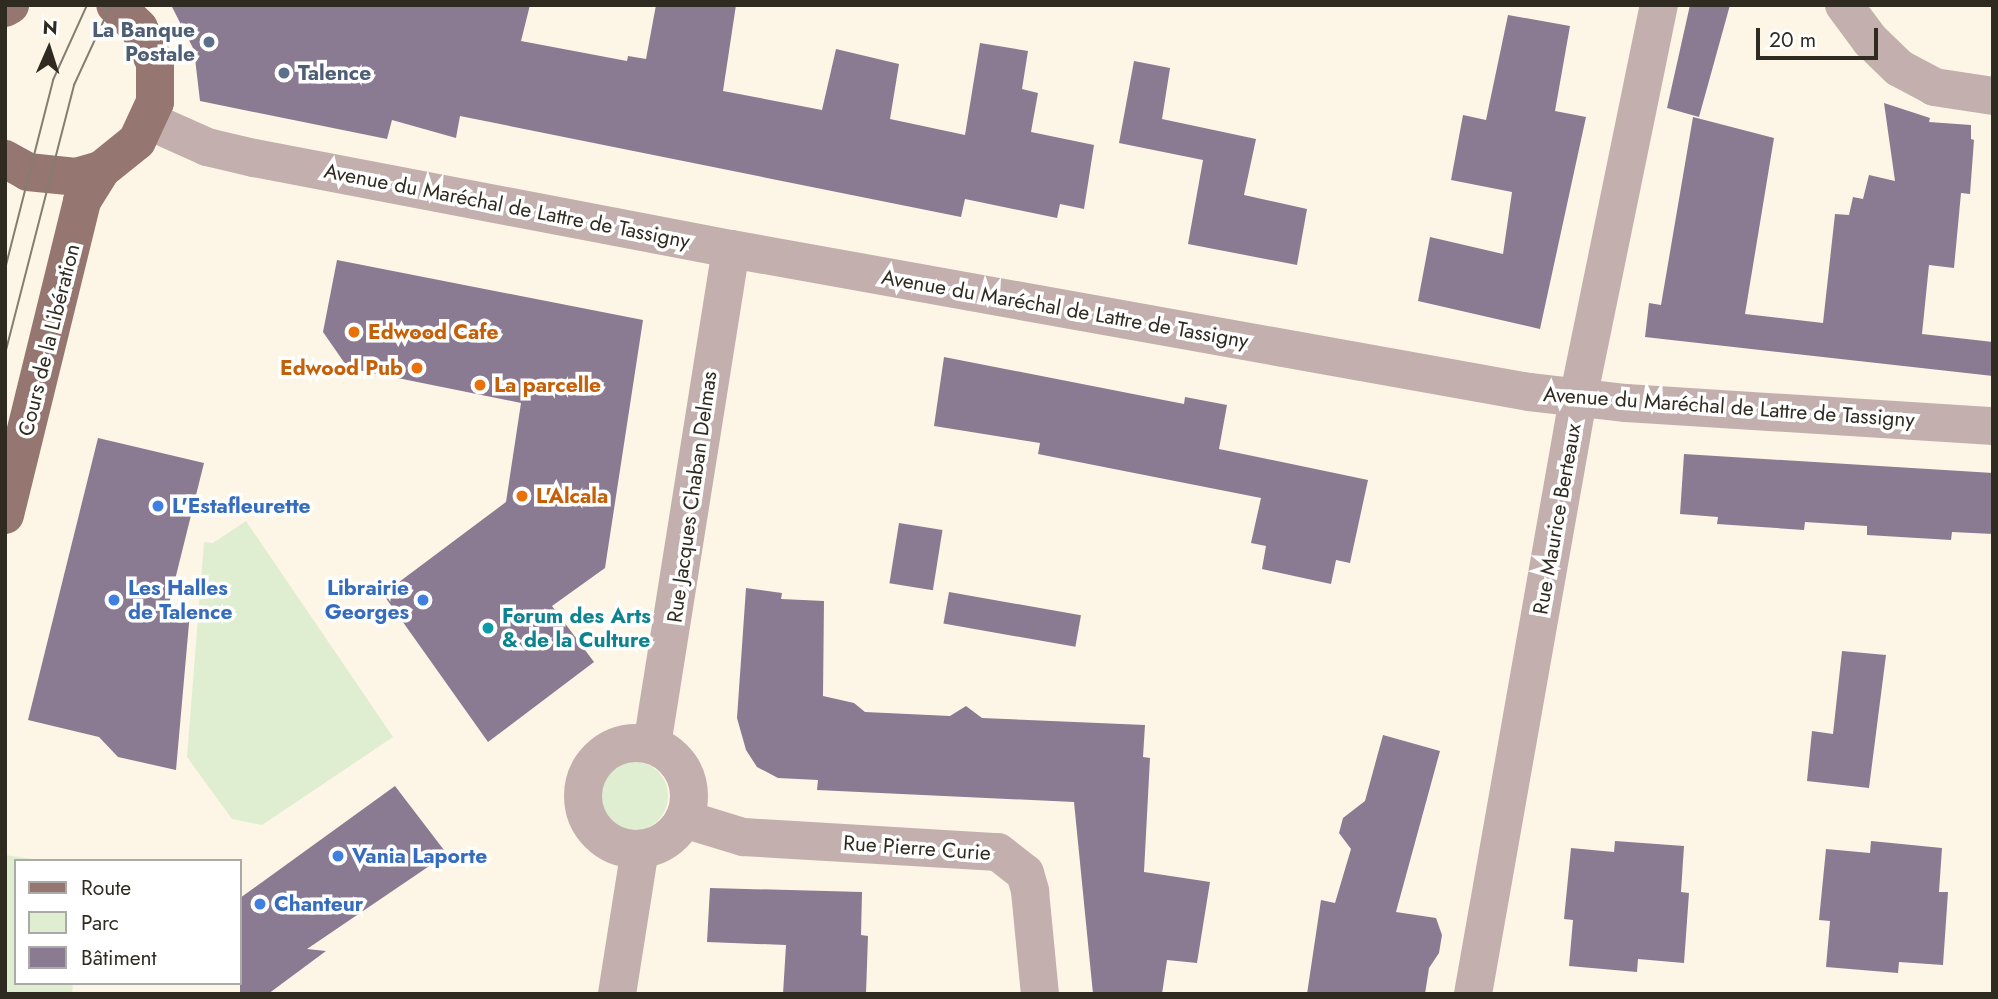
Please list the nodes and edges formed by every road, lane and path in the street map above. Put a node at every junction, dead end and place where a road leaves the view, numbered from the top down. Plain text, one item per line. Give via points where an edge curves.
1 (115, 5) edge
2 (149, 5) edge
3 (1659, 5) edge
4 (1844, 5) edge
5 (148, 44) junction
6 (1993, 96) edge
7 (149, 121) junction
8 (5, 159) edge
9 (101, 170) junction
10 (731, 249) junction
11 (1578, 398) junction
12 (1993, 426) edge
13 (5, 515) edge
14 (652, 745) junction
15 (684, 820) junction
16 (640, 849) junction
17 (617, 994) edge
18 (1040, 994) edge
19 (1474, 994) edge

1 - 5 main road
2 - 5 main road
3 - 11 street, Rue Maurice Berteaux
4 - 6 street via 1899,68 1934,87
5 - 7 main road via 157,82
7 - 9 main road via 121,158
7 - 10 street, Avenue du Maréchal de Lattre de Tassigny via 207,147 254,158
8 - 9 main road via 50,177 76,177
9 - 13 main road, Cours de la Libération via 82,201
10 - 11 street, Avenue du Maréchal de Lattre de Tassigny
10 - 14 street, Rue Jacques Chaban Delmas
11 - 12 street, Avenue du Maréchal de Lattre de Tassigny
11 - 19 street, Rue Maurice Berteaux
14 - 15 street via 668,753 688,783
14 - 16 street via 618,745 591,765 582,798 594,830 607,841
15 - 16 street via 658,845
15 - 18 street, Rue Pierre Curie via 743,837 998,852 1025,873
16 - 17 street

